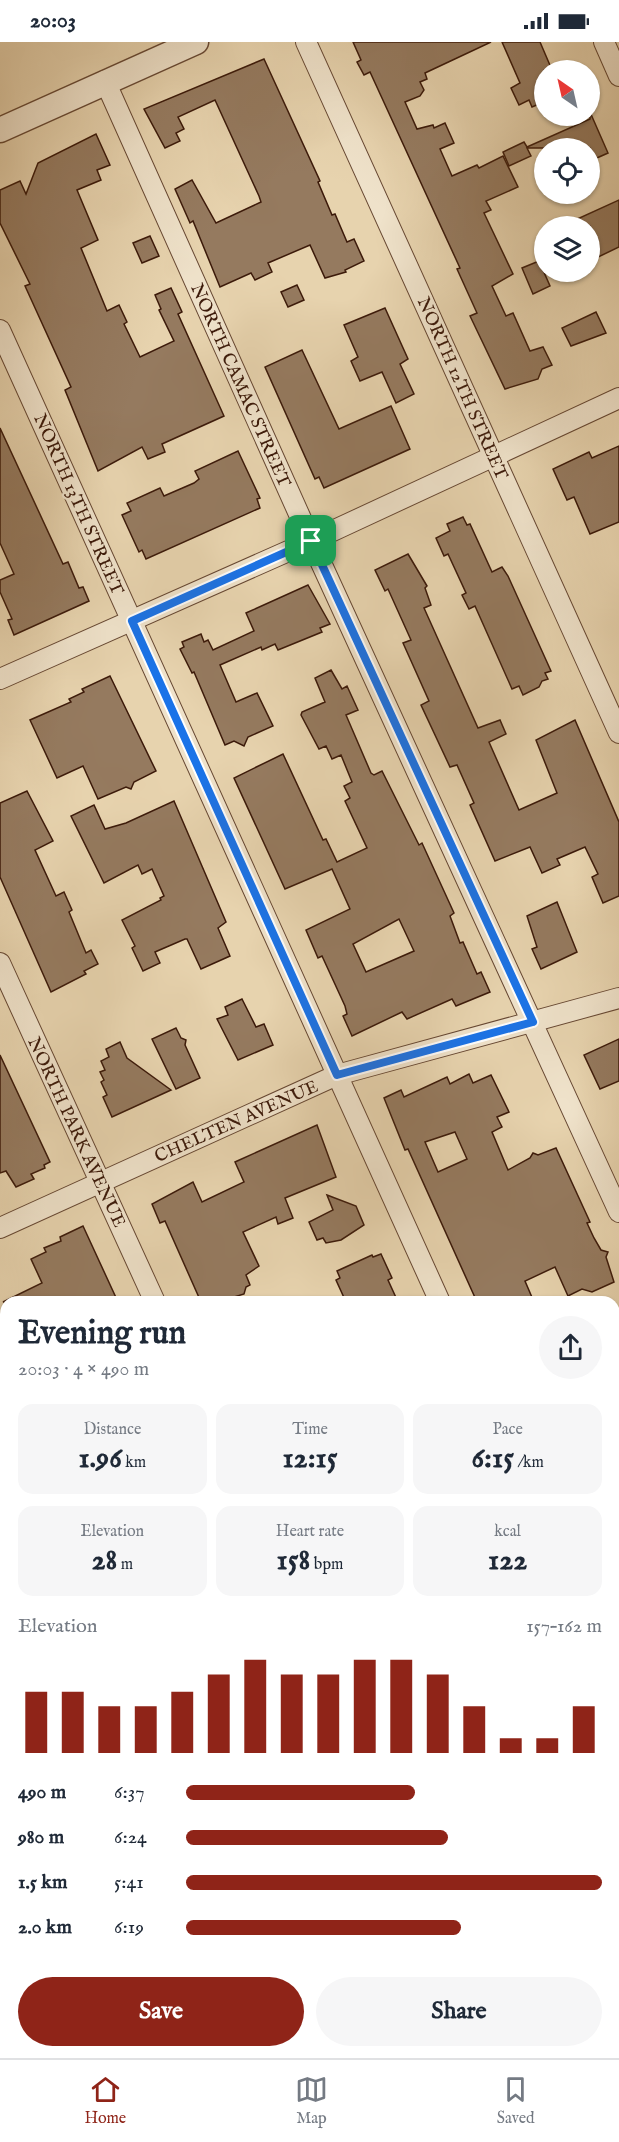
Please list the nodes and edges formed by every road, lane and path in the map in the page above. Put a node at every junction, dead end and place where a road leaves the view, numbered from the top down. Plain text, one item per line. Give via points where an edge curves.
1 (196, 42) edge
2 (306, 42) edge
3 (604, 42) edge
4 (619, 76) edge
5 (105, 81) junction
6 (0, 130) edge
7 (0, 330) edge
8 (619, 398) edge
9 (494, 456) junction
10 (311, 541) junction
11 (132, 621) junction
12 (0, 679) edge
13 (619, 733) edge
14 (0, 963) edge
15 (619, 998) edge
16 (533, 1022) junction
17 (337, 1075) junction
18 (100, 1181) junction
19 (619, 1212) edge
20 (0, 1228) edge
21 (152, 1296) edge
22 (437, 1296) edge

1 - 5 street
2 - 9 street, NORTH 12TH STREET
3 - 4 street
5 - 6 street
5 - 10 street, NORTH CAMAC STREET
7 - 11 street, NORTH 13TH STREET
8 - 9 street
9 - 10 street
9 - 13 street, NORTH 12TH STREET
10 - 11 street
10 - 16 street, NORTH CAMAC STREET
11 - 12 street
11 - 17 street, NORTH 13TH STREET
14 - 18 street, NORTH PARK AVENUE
15 - 16 street, CHELTEN AVENUE
16 - 17 street, CHELTEN AVENUE
16 - 19 street, NORTH CAMAC STREET
17 - 18 street, CHELTEN AVENUE
17 - 22 street, NORTH 13TH STREET
18 - 20 street, CHELTEN AVENUE
18 - 21 street, NORTH PARK AVENUE

